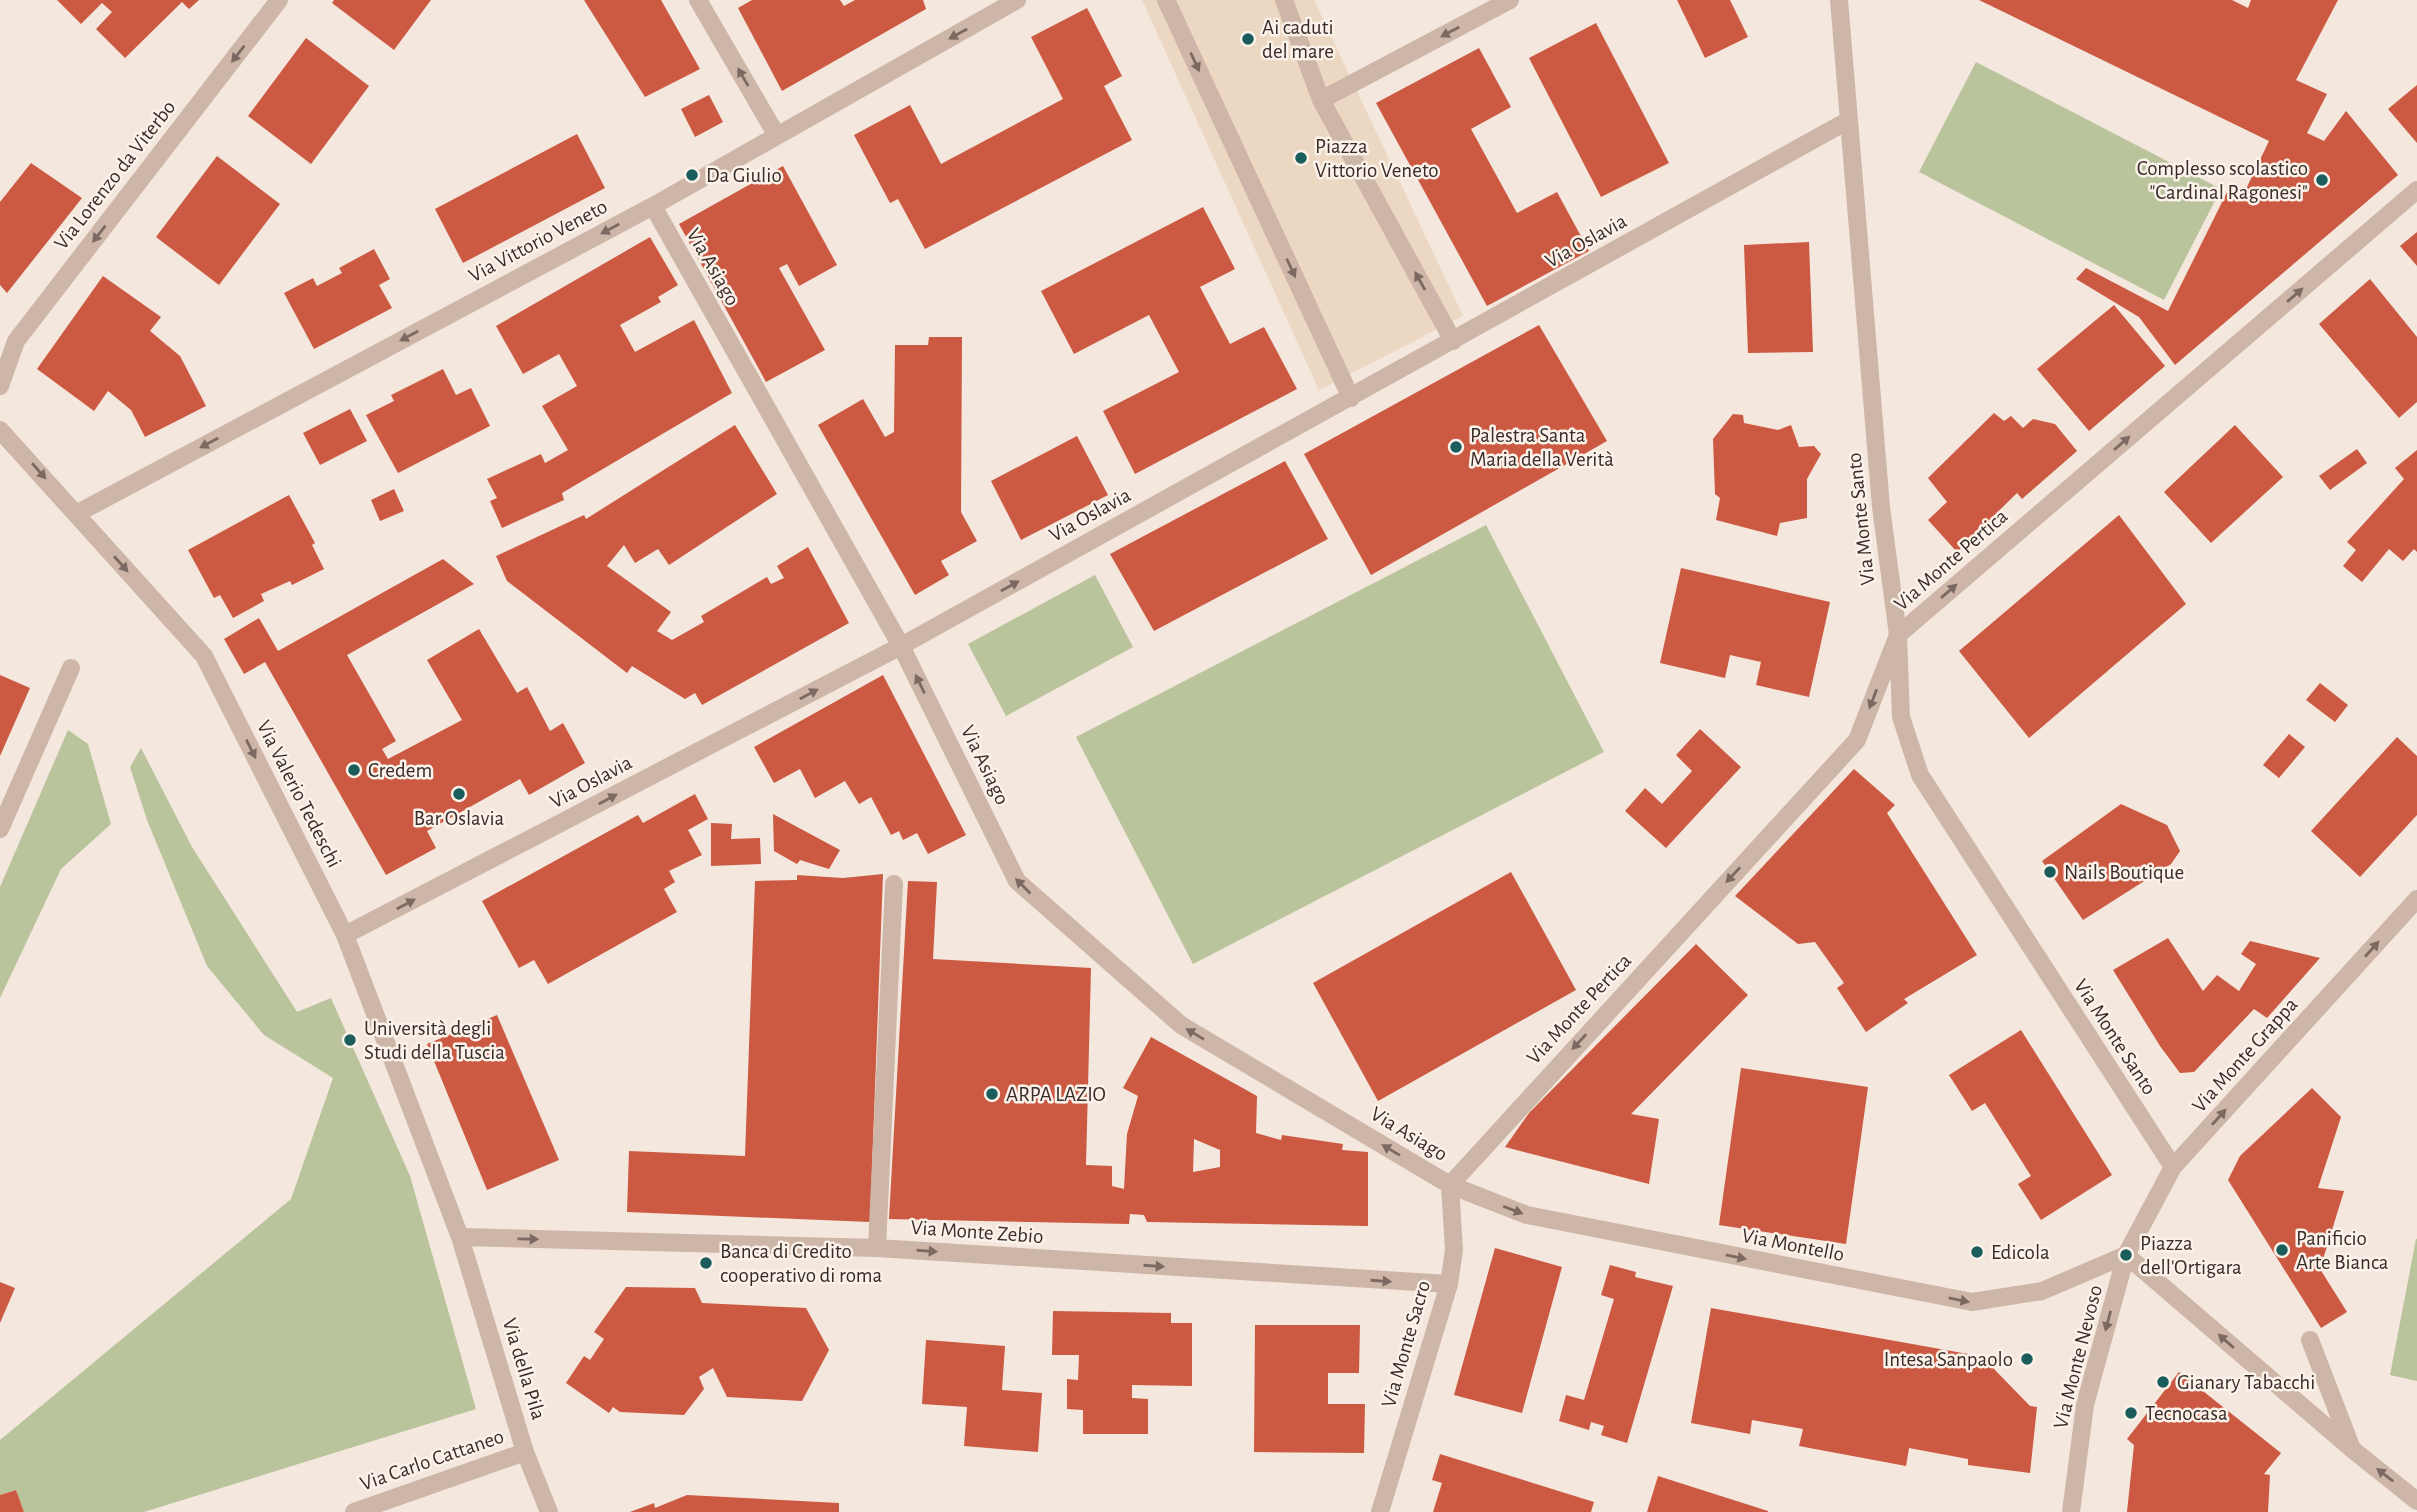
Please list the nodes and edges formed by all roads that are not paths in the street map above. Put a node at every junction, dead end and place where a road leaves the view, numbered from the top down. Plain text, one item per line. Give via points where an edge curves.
1 (279, 0) edge
2 (698, 0) edge
3 (1017, 0) edge
4 (1166, 0) edge
5 (1284, 0) edge
6 (1510, 0) edge
7 (1839, 0) edge
8 (1321, 100) junction
9 (1849, 120) junction
10 (777, 136) junction
11 (2417, 190) edge
12 (653, 206) junction
13 (1453, 341) junction
14 (0, 386) edge
15 (1351, 398) junction
16 (0, 430) edge
17 (76, 514) junction
18 (1898, 635) junction
19 (901, 646) junction
20 (71, 668) dead end
21 (0, 829) edge
22 (894, 884) dead end
23 (2417, 899) edge
24 (345, 935) junction
25 (2173, 1167) junction
26 (1450, 1185) junction
27 (460, 1237) junction
28 (877, 1248) junction
29 (2126, 1255) junction
30 (1448, 1284) junction
31 (2310, 1340) dead end
32 (2352, 1449) junction
33 (525, 1452) junction
34 (2417, 1500) edge
35 (354, 1512) edge
36 (549, 1512) edge
37 (1380, 1512) edge
38 (2071, 1512) edge

1 -> 14 street, Via Lorenzo da Viterbo via 16,341
10 -> 2 street
3 -> 10 street, Via Vittorio Veneto
4 -> 15 street
5 - 8 street
6 -> 8 street
7 - 9 street, Via Monte Santo
13 -> 8 street
9 - 13 street, Via Oslavia
9 - 18 street, Via Monte Santo via 1881,508
10 - 12 street, Via Vittorio Veneto
18 -> 11 street, Via Monte Pertica
12 -> 17 street, Via Vittorio Veneto
12 - 19 street, Via Asiago
13 - 15 street, Via Oslavia
19 -> 15 street, Via Oslavia
16 -> 17 street, Via Valerio Tedeschi
17 -> 24 street, Via Valerio Tedeschi via 204,656
18 - 25 street, Via Monte Santo via 1901,717 1920,775
18 -> 26 street, Via Monte Pertica via 1857,740
24 -> 19 street, Via Oslavia
26 -> 19 street, Via Asiago via 1181,1026 1017,881
20 - 21 street
22 - 28 street
25 -> 23 street, Via Monte Grappa
24 - 27 street, Via Valerio Tedeschi
25 - 29 street, Via Monte Grappa
26 -> 29 street, Via Montello via 1527,1215 1972,1302 2042,1291
26 - 30 street, Via Monte Sacro via 1454,1250
27 -> 28 street, Via Monte Zebio
27 - 33 street, Via della Pila
28 -> 30 street, Via Monte Zebio
32 -> 29 street
29 -> 38 street, Via Monte Nevoso via 2085,1405
30 - 37 street, Via Monte Sacro
31 - 32 street
34 -> 32 street
33 - 35 street, Via Carlo Cattaneo
33 - 36 street, Via della Pila

